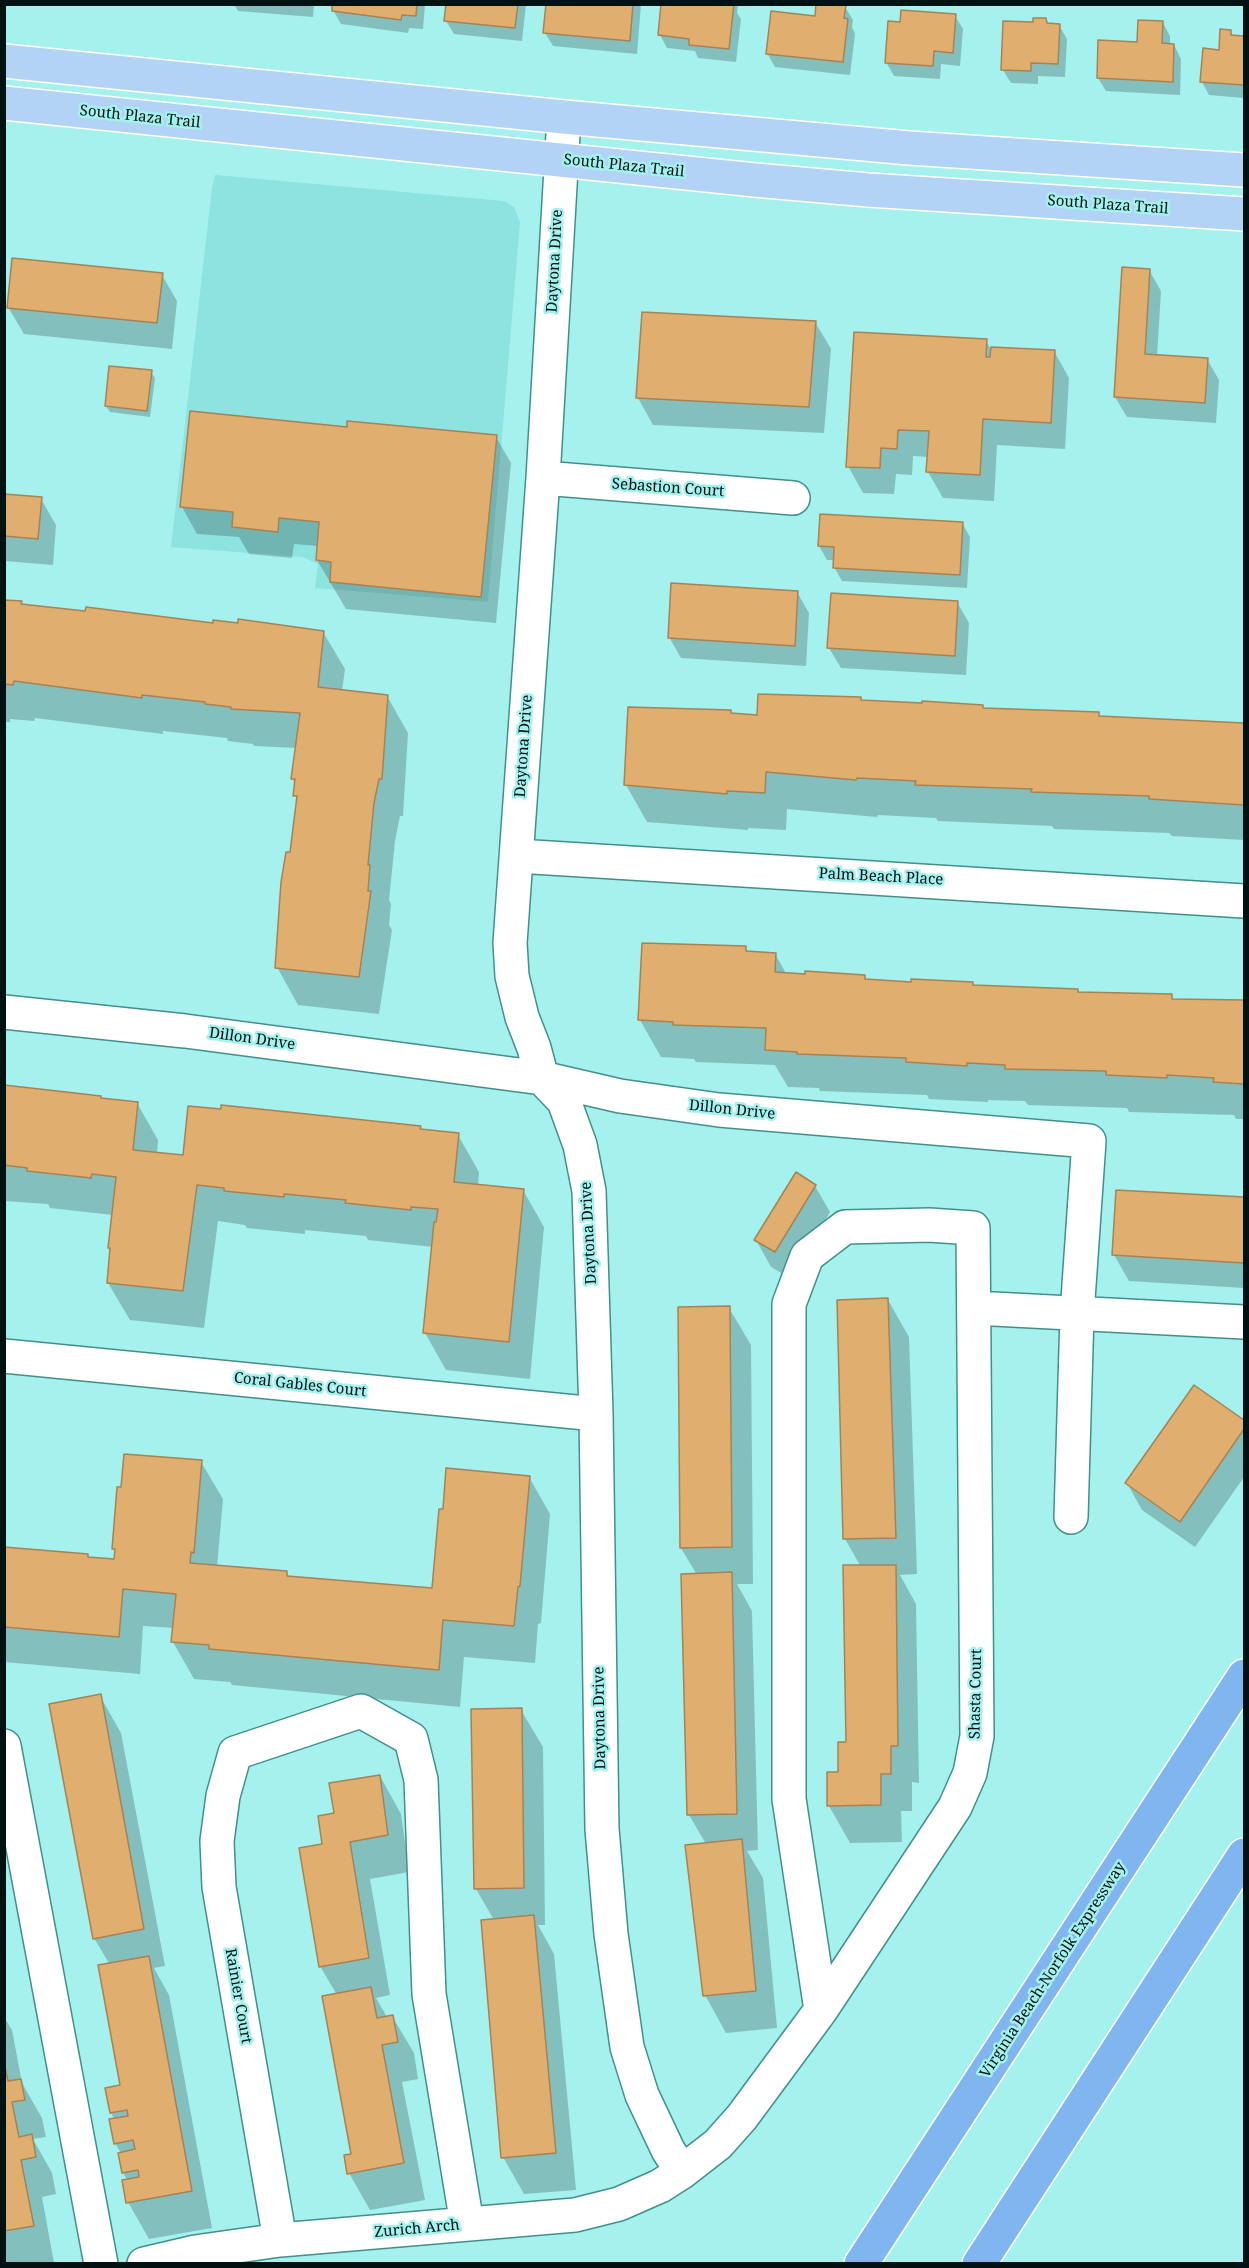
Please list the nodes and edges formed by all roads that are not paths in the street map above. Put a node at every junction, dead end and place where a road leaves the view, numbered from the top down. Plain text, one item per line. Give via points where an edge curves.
1 (4, 61) edge
2 (4, 103) edge
3 (564, 117) junction
4 (561, 160) junction
5 (1245, 170) edge
6 (1245, 214) edge
7 (543, 478) junction
8 (793, 498) dead end
9 (517, 856) junction
10 (1245, 901) edge
11 (4, 1012) edge
12 (542, 1078) junction
13 (974, 1308) junction
14 (1077, 1314) junction
15 (1245, 1322) edge
16 (4, 1356) edge
17 (596, 1414) junction
18 (1071, 1517) dead end
19 (1245, 1676) edge
20 (4, 1746) edge
21 (1245, 1855) edge
22 (821, 2010) junction
23 (682, 2172) junction
24 (467, 2224) junction
25 (280, 2240) junction
26 (100, 2264) edge
27 (144, 2264) edge
28 (861, 2264) edge
29 (979, 2264) edge

1 - 3 main road
2 - 4 main road, South Plaza Trail
3 - 4 street, Daytona Drive
3 - 5 main road via 909,148
4 - 6 main road, South Plaza Trail via 868,190
4 - 7 street, Daytona Drive
7 - 8 street, Sebastion Court
7 - 9 street, Daytona Drive
9 - 10 street, Palm Beach Place
9 - 12 street, Daytona Drive via 510,943 512,976
11 - 12 street, Dillon Drive via 185,1031
12 - 14 street, Dillon Drive via 620,1096 719,1110 1089,1141
12 - 17 street, Daytona Drive via 564,1101 580,1145 589,1191
13 - 14 street
13 - 22 street, Shasta Court via 977,1736 970,1773 955,1807
13 - 22 street, Shasta Court via 973,1228 929,1225 844,1227 807,1256 789,1304 789,1799
14 - 15 street
14 - 18 street, Dillon Drive
16 - 17 street, Coral Gables Court
17 - 23 street, Daytona Drive via 602,1828 611,1934 627,2047 642,2095
19 - 28 highway, Virginia Beach-Norfolk Expressway
20 - 26 street
21 - 29 highway
22 - 23 street, Shasta Court via 742,2117 718,2144
23 - 24 street, Zurich Arch via 619,2204 575,2215
24 - 25 street, Zurich Arch
24 - 25 street, Rainier Court via 429,1994 421,1780 411,1738 361,1711 235,1753 223,1796 218,1830 219,1887
25 - 27 street, Zurich Arch

